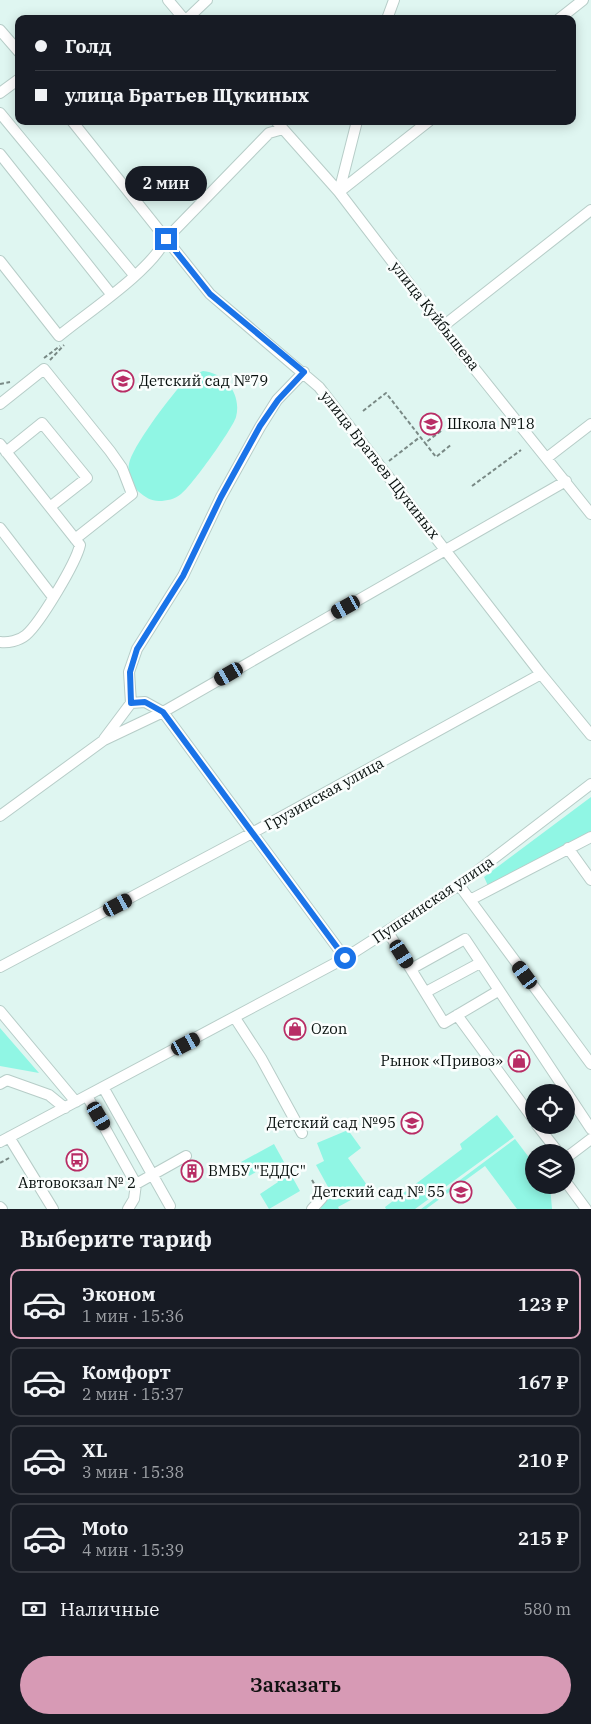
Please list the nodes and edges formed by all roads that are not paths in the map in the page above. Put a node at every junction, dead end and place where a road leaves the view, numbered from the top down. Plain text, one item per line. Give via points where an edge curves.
1 (168, 0) edge
2 (207, 0) edge
3 (394, 0) edge
4 (583, 0) edge
5 (182, 15) edge
6 (190, 15) edge
7 (388, 15) edge
8 (564, 15) edge
9 (0, 30) edge
10 (15, 47) edge
11 (15, 82) edge
12 (0, 94) edge
13 (0, 113) edge
14 (76, 125) edge
15 (280, 125) edge
16 (356, 125) edge
17 (424, 125) edge
18 (283, 129) junction
19 (0, 154) edge
20 (339, 192) junction
21 (591, 210) edge
22 (166, 239) junction
23 (0, 261) edge
24 (134, 275) junction
25 (111, 294) junction
26 (442, 326) junction
27 (304, 372) junction
28 (0, 404) edge
29 (591, 424) edge
30 (3, 448) edge
31 (548, 457) junction
32 (566, 480) junction
33 (50, 507) junction
34 (591, 514) edge
35 (0, 528) edge
36 (75, 539) junction
37 (446, 549) junction
38 (53, 597) junction
39 (0, 642) edge
40 (541, 674) junction
41 (131, 703) junction
42 (163, 712) junction
43 (591, 735) edge
44 (104, 740) junction
45 (591, 784) edge
46 (0, 816) edge
47 (252, 833) junction
48 (591, 837) edge
49 (568, 848) junction
50 (591, 880) edge
51 (459, 885) junction
52 (470, 900) junction
53 (388, 932) junction
54 (345, 958) junction
55 (480, 963) junction
56 (0, 968) edge
57 (411, 969) junction
58 (498, 991) junction
59 (426, 992) junction
60 (0, 1011) edge
61 (457, 1015) junction
62 (235, 1018) junction
63 (591, 1064) edge
64 (0, 1084) edge
65 (103, 1087) junction
66 (87, 1096) junction
67 (76, 1102) junction
68 (65, 1108) junction
69 (525, 1108) edge
70 (591, 1130) edge
71 (302, 1133) dead end
72 (544, 1134) edge
73 (591, 1139) edge
74 (4, 1140) edge
75 (552, 1144) edge
76 (575, 1151) edge
77 (186, 1156) dead end
78 (153, 1175) junction
79 (136, 1184) junction
80 (575, 1194) edge
81 (322, 1198) dead end
82 (170, 1206) dead end
83 (53, 1209) edge
84 (128, 1209) edge
85 (312, 1209) edge
86 (586, 1209) edge

1 - 5 street
2 - 6 street
3 - 7 street
4 - 8 street
9 - 10 street
11 - 12 street
13 - 24 street
14 - 22 street, улица Братьев Щукиных
15 - 18 street, улица Куйбышева
16 - 20 street
17 - 20 street
18 - 20 street, улица Куйбышева
18 - 22 street via 269,133
19 - 25 street
20 - 26 street, улица Куйбышева
21 - 26 street
22 - 24 street via 160,250
22 - 27 street, улица Братьев Щукиных via 210,294
23 - 25 street via 59,336
24 - 25 street
26 - 31 street, улица Куйбышева
27 - 37 street, улица Братьев Щукиных
27 - 41 street via 260,426 183,576 137,649 130,672
28 - 36 street via 44,369 122,468 132,494
29 - 31 street
30 - 33 street
30 - 33 street via 42,423 87,478
31 - 32 street, улица Куйбышева
32 - 34 street, улица Куйбышева
32 - 37 street
33 - 36 street
35 - 38 street
36 - 38 street via 80,545 77,556
37 - 40 street, улица Братьев Щукиных
37 - 42 street
38 - 39 street via 26,635 18,640
40 - 43 street, улица Братьев Щукиных
40 - 47 street, Грузинская улица
41 - 42 street via 145,702
41 - 44 street
42 - 44 street
42 - 47 street
44 - 46 street
45 - 51 street, Пушкинская улица
47 - 54 street
47 - 56 street, Грузинская улица
48 - 49 street
49 - 50 street
49 - 52 street
51 - 52 street
51 - 53 street, Пушкинская улица
52 - 63 street
53 - 54 street, Пушкинская улица
53 - 57 street
54 - 62 street, Пушкинская улица
55 - 57 street via 465,939
55 - 58 street
55 - 59 street
57 - 59 street
58 - 61 street
58 - 70 street
59 - 61 street via 444,1023
60 - 67 street
61 - 69 street
62 - 65 street, Пушкинская улица
62 - 71 street
64 - 68 street via 7,1080 49,1095
65 - 66 street, Пушкинская улица
65 - 78 street
66 - 67 street, Пушкинская улица
66 - 79 street
67 - 68 street, Пушкинская улица
68 - 74 street, Пушкинская улица
72 - 75 street
73 - 76 street
74 - 83 street
77 - 78 street
78 - 79 street
78 - 82 street
79 - 84 street via 134,1199
80 - 86 street
81 - 85 street

